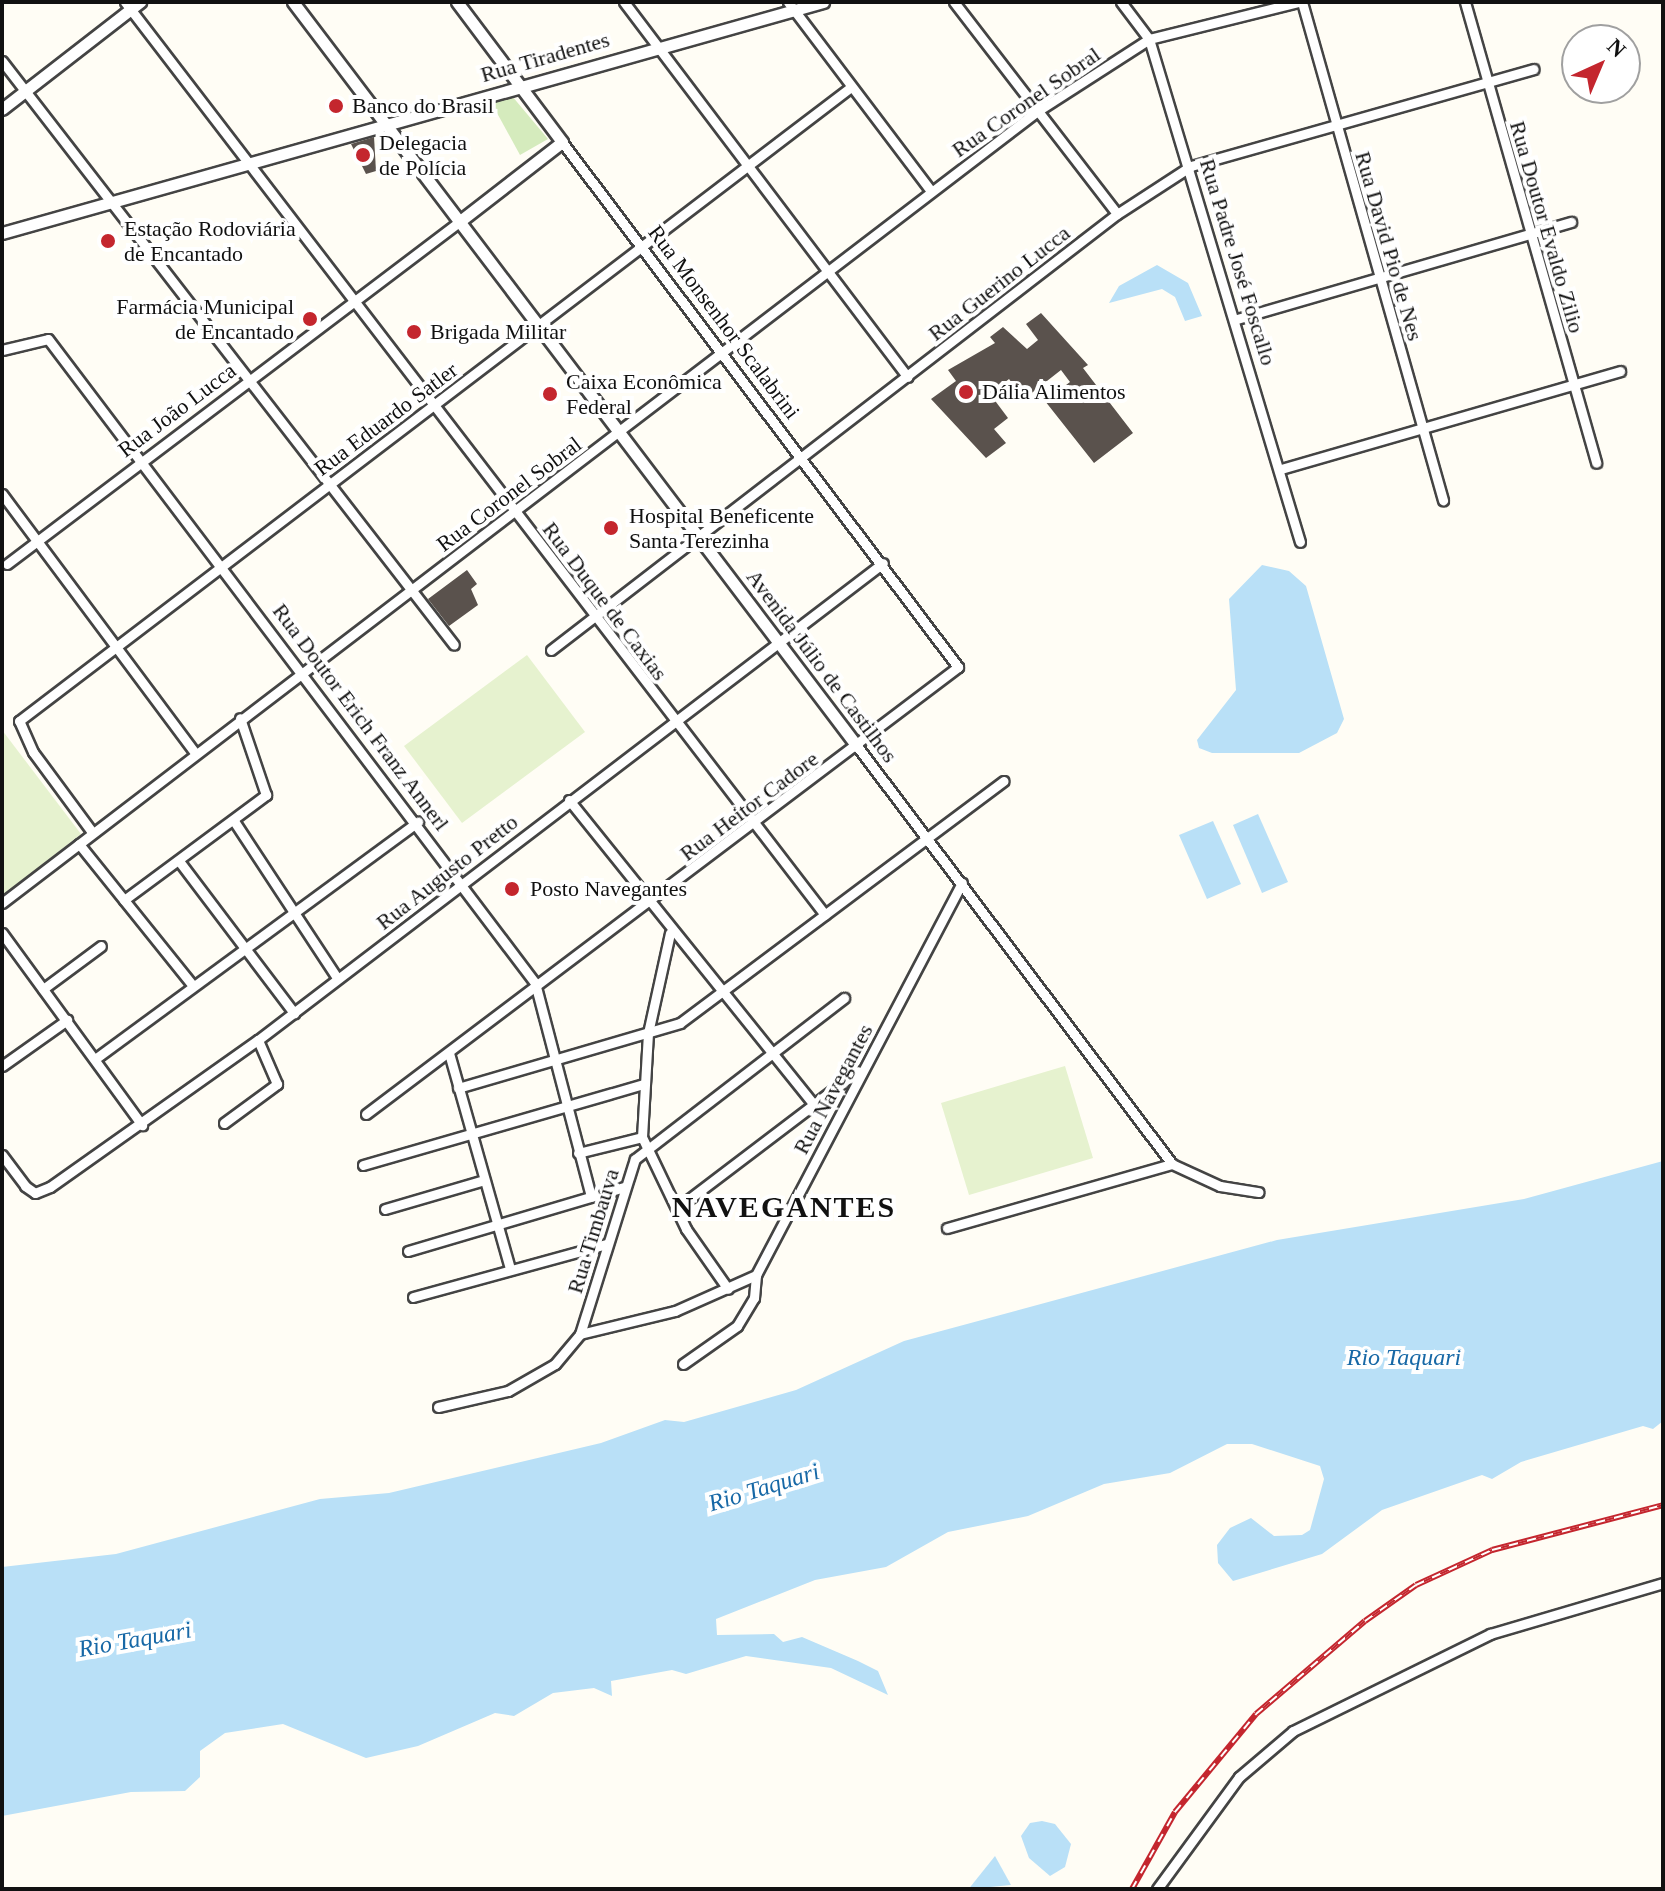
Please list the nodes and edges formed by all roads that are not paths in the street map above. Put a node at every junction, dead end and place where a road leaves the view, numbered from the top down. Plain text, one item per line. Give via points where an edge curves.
1 (293, 2) edge
2 (457, 2) edge
3 (624, 2) edge
4 (823, 2) edge
5 (954, 2) edge
6 (1121, 2) edge
7 (1300, 2) edge
8 (1465, 2) edge
9 (131, 4) edge
10 (791, 6) edge
11 (1261, 6) edge
12 (1149, 39) junction
13 (658, 46) junction
14 (2, 61) edge
15 (1534, 69) dead end
16 (1487, 80) junction
17 (519, 86) junction
18 (851, 87) junction
19 (25, 92) junction
20 (2, 109) edge
21 (1039, 110) junction
22 (385, 124) junction
23 (1336, 125) junction
24 (562, 142) junction
25 (248, 163) junction
26 (749, 166) junction
27 (1191, 166) junction
28 (931, 191) junction
29 (112, 202) junction
30 (1117, 214) junction
31 (459, 222) junction
32 (1571, 222) dead end
33 (2, 233) edge
34 (1531, 236) junction
35 (642, 247) junction
36 (826, 270) junction
37 (1381, 277) junction
38 (354, 299) junction
39 (1237, 319) junction
40 (537, 326) junction
41 (2, 350) edge
42 (723, 352) junction
43 (1620, 371) dead end
44 (908, 377) junction
45 (247, 382) junction
46 (1574, 386) junction
47 (433, 407) junction
48 (1422, 428) junction
49 (619, 433) junction
50 (803, 458) junction
51 (144, 461) junction
52 (1596, 463) dead end
53 (1281, 469) junction
54 (327, 486) junction
55 (2, 494) edge
56 (1443, 500) dead end
57 (515, 512) junction
58 (698, 536) junction
59 (38, 539) junction
60 (1300, 542) dead end
61 (883, 563) junction
62 (7, 564) dead end
63 (222, 567) junction
64 (412, 589) junction
65 (595, 616) junction
66 (781, 643) junction
67 (454, 645) dead end
68 (120, 646) junction
69 (551, 650) dead end
70 (958, 667) joint
71 (303, 671) junction
72 (240, 718) junction
73 (674, 720) junction
74 (857, 746) junction
75 (194, 752) junction
76 (1003, 781) dead end
77 (569, 800) junction
78 (234, 821) junction
79 (418, 822) junction
80 (755, 825) junction
81 (92, 832) junction
82 (928, 839) junction
83 (79, 844) junction
84 (179, 861) junction
85 (464, 882) junction
86 (962, 883) junction
87 (124, 900) junction
88 (2, 903) edge
89 (647, 905) junction
90 (296, 908) junction
91 (825, 915) junction
92 (2, 933) edge
93 (670, 933) junction
94 (101, 946) dead end
95 (242, 946) junction
96 (337, 978) junction
97 (535, 983) junction
98 (193, 986) junction
99 (43, 989) junction
100 (721, 992) junction
101 (844, 998) dead end
102 (294, 1013) junction
103 (67, 1020) junction
104 (648, 1033) junction
105 (258, 1040) junction
106 (769, 1052) junction
107 (449, 1053) junction
108 (95, 1059) junction
109 (554, 1062) junction
110 (2, 1066) edge
111 (861, 1069) junction
112 (643, 1084) junction
113 (458, 1088) junction
114 (814, 1105) junction
115 (566, 1108) junction
116 (366, 1114) dead end
117 (224, 1123) dead end
118 (142, 1125) junction
119 (470, 1132) junction
120 (644, 1142) junction
121 (578, 1153) junction
122 (2, 1155) edge
123 (1172, 1164) junction
124 (363, 1165) dead end
125 (484, 1180) junction
126 (624, 1187) junction
127 (1259, 1192) dead end
128 (591, 1197) junction
129 (385, 1209) dead end
130 (676, 1209) junction
131 (498, 1224) junction
132 (947, 1228) dead end
133 (607, 1244) junction
134 (408, 1251) dead end
135 (510, 1269) junction
136 (756, 1275) junction
137 (728, 1289) junction
138 (413, 1297) dead end
139 (580, 1334) junction
140 (683, 1364) dead end
141 (438, 1407) dead end
142 (1663, 1583) edge
143 (1157, 1889) edge

1 - 22 street, Avenida Júlio de Castilhos
2 - 17 street, Rua Monsenhor Scalabrini
3 - 13 street
4 - 10 street, Rua Tiradentes
5 - 21 street
6 - 12 street, Rua Padre José Foscallo
7 - 11 street, Rua Coronel Sobral
7 - 23 street, Rua David Pio de Nes
8 - 16 street, Rua Doutor Evaldo Zilio
9 - 19 street
9 - 25 street, Rua Duque de Caxias
10 - 13 street, Rua Tiradentes
10 - 18 street
11 - 12 street, Rua Coronel Sobral
12 - 21 street, Rua Coronel Sobral
12 - 27 street, Rua Padre José Foscallo
13 - 17 street, Rua Tiradentes
13 - 26 street
14 - 19 street
15 - 16 street, Rua Guerino Lucca
16 - 23 street, Rua Guerino Lucca
16 - 34 street, Rua Doutor Evaldo Zilio
17 - 22 street, Rua Tiradentes
17 - 24 street, Rua Monsenhor Scalabrini
18 - 26 street, Rua Eduardo Satler
18 - 28 street
19 - 20 street
19 - 29 street
21 - 28 street, Rua Coronel Sobral
21 - 30 street
22 - 25 street, Rua Tiradentes
22 - 31 street, Avenida Júlio de Castilhos
23 - 27 street, Rua Guerino Lucca
23 - 37 street, Rua David Pio de Nes
24 - 31 street, Rua João Lucca
24 - 35 street, Rua Monsenhor Scalabrini
25 - 29 street, Rua Tiradentes
25 - 38 street, Rua Duque de Caxias
26 - 35 street, Rua Eduardo Satler
26 - 36 street
27 - 30 street, Rua Guerino Lucca
27 - 39 street, Rua Padre José Foscallo
28 - 36 street, Rua Coronel Sobral
29 - 33 street, Rua Tiradentes
29 - 45 street
30 - 44 street, Rua Guerino Lucca
31 - 38 street, Rua João Lucca
31 - 40 street, Avenida Júlio de Castilhos
32 - 34 street
34 - 37 street
34 - 46 street, Rua Doutor Evaldo Zilio
35 - 40 street, Rua Eduardo Satler
35 - 42 street, Rua Monsenhor Scalabrini
36 - 42 street, Rua Coronel Sobral
36 - 44 street
37 - 39 street
37 - 48 street, Rua David Pio de Nes
38 - 45 street, Rua João Lucca
38 - 47 street, Rua Duque de Caxias
39 - 53 street, Rua Padre José Foscallo
40 - 47 street, Rua Eduardo Satler
40 - 49 street, Avenida Júlio de Castilhos
41 - 51 street, Rua Doutor Erich Franz Annerl via 48,339
42 - 49 street, Rua Coronel Sobral
42 - 50 street, Rua Monsenhor Scalabrini
43 - 46 street
44 - 50 street, Rua Guerino Lucca
45 - 51 street, Rua João Lucca
45 - 54 street
46 - 48 street
46 - 52 street, Rua Doutor Evaldo Zilio
47 - 54 street, Rua Eduardo Satler
47 - 57 street, Rua Duque de Caxias
48 - 53 street
48 - 56 street, Rua David Pio de Nes
49 - 57 street, Rua Coronel Sobral
49 - 58 street, Avenida Júlio de Castilhos
50 - 58 street, Rua Guerino Lucca
50 - 61 street, Rua Monsenhor Scalabrini
51 - 59 street, Rua João Lucca
51 - 63 street, Rua Doutor Erich Franz Annerl
53 - 60 street, Rua Padre José Foscallo
54 - 63 street, Rua Eduardo Satler
54 - 64 street
55 - 59 street
57 - 64 street, Rua Coronel Sobral
57 - 65 street, Rua Duque de Caxias
58 - 65 street, Rua Guerino Lucca
58 - 66 street, Avenida Júlio de Castilhos
59 - 62 street, Rua João Lucca
59 - 68 street
61 - 66 street, Rua Augusto Pretto
61 - 70 street, Rua Monsenhor Scalabrini
63 - 68 street, Rua Eduardo Satler
63 - 71 street, Rua Doutor Erich Franz Annerl
64 - 67 street
64 - 71 street, Rua Coronel Sobral
65 - 69 street, Rua Guerino Lucca
65 - 73 street, Rua Duque de Caxias
66 - 73 street, Rua Augusto Pretto
66 - 74 street, Avenida Júlio de Castilhos
68 - 75 street
68 - 81 street, Rua Eduardo Satler via 19,721 33,752
70 - 74 street, Rua Heitor Cadore
71 - 72 street, Rua Coronel Sobral
71 - 79 street, Rua Doutor Erich Franz Annerl
72 - 75 street, Rua Coronel Sobral
72 - 78 street via 266,795
73 - 77 street, Rua Augusto Pretto
73 - 80 street, Rua Duque de Caxias
74 - 80 street, Rua Heitor Cadore
74 - 82 street, Avenida Júlio de Castilhos
75 - 81 street, Rua Coronel Sobral
76 - 82 street
77 - 85 street, Rua Augusto Pretto
77 - 89 street
78 - 84 street
78 - 90 street
79 - 85 street, Rua Doutor Erich Franz Annerl
79 - 90 street
80 - 89 street, Rua Heitor Cadore
80 - 91 street, Rua Duque de Caxias
81 - 83 street, Rua Coronel Sobral
82 - 86 street, Avenida Júlio de Castilhos
82 - 91 street
83 - 87 street
83 - 88 street, Rua Coronel Sobral
84 - 87 street
84 - 95 street
85 - 96 street, Rua Augusto Pretto
85 - 97 street, Rua Doutor Erich Franz Annerl
86 - 111 street, Rua Navegantes
86 - 123 street, Avenida Júlio de Castilhos
87 - 98 street
89 - 93 street
89 - 97 street, Rua Heitor Cadore
90 - 95 street
90 - 96 street
91 - 100 street
92 - 99 street
93 - 100 street
93 - 104 street, Rua Timbaúva
94 - 99 street
95 - 98 street
95 - 102 street
96 - 102 street, Rua Augusto Pretto
97 - 107 street, Rua Heitor Cadore
97 - 109 street, Rua Doutor Erich Franz Annerl
98 - 108 street
99 - 103 street
100 - 104 street via 680,1023
100 - 106 street
101 - 106 street
102 - 105 street, Rua Augusto Pretto
103 - 108 street
103 - 110 street
104 - 109 street
104 - 112 street, Rua Timbaúva
105 - 117 street via 277,1084
105 - 118 street, Rua Augusto Pretto
106 - 114 street
106 - 120 street
107 - 113 street
107 - 116 street, Rua Heitor Cadore
108 - 118 street
109 - 113 street
109 - 115 street, Rua Doutor Erich Franz Annerl
111 - 114 street
111 - 136 street, Rua Navegantes
112 - 115 street
112 - 120 street, Rua Timbaúva
113 - 119 street
114 - 130 street
115 - 119 street
115 - 121 street, Rua Doutor Erich Franz Annerl
118 - 122 street, Rua Augusto Pretto via 35,1193
119 - 124 street
119 - 125 street
120 - 121 street
120 - 126 street, Rua Timbaúva
120 - 130 street
121 - 128 street, Rua Doutor Erich Franz Annerl
123 - 127 street via 1220,1186
123 - 132 street
125 - 129 street
125 - 131 street
126 - 128 street
126 - 133 street, Rua Timbaúva
128 - 131 street
130 - 137 street
131 - 134 street
131 - 135 street
133 - 135 street
133 - 139 street, Rua Timbaúva
135 - 138 street
136 - 137 street
136 - 140 street, Rua Navegantes via 754,1298 737,1326
137 - 139 street via 675,1311
139 - 141 street, Rua Timbaúva via 545,1373 508,1391
142 - 143 street via 1490,1634 1293,1731 1239,1777

